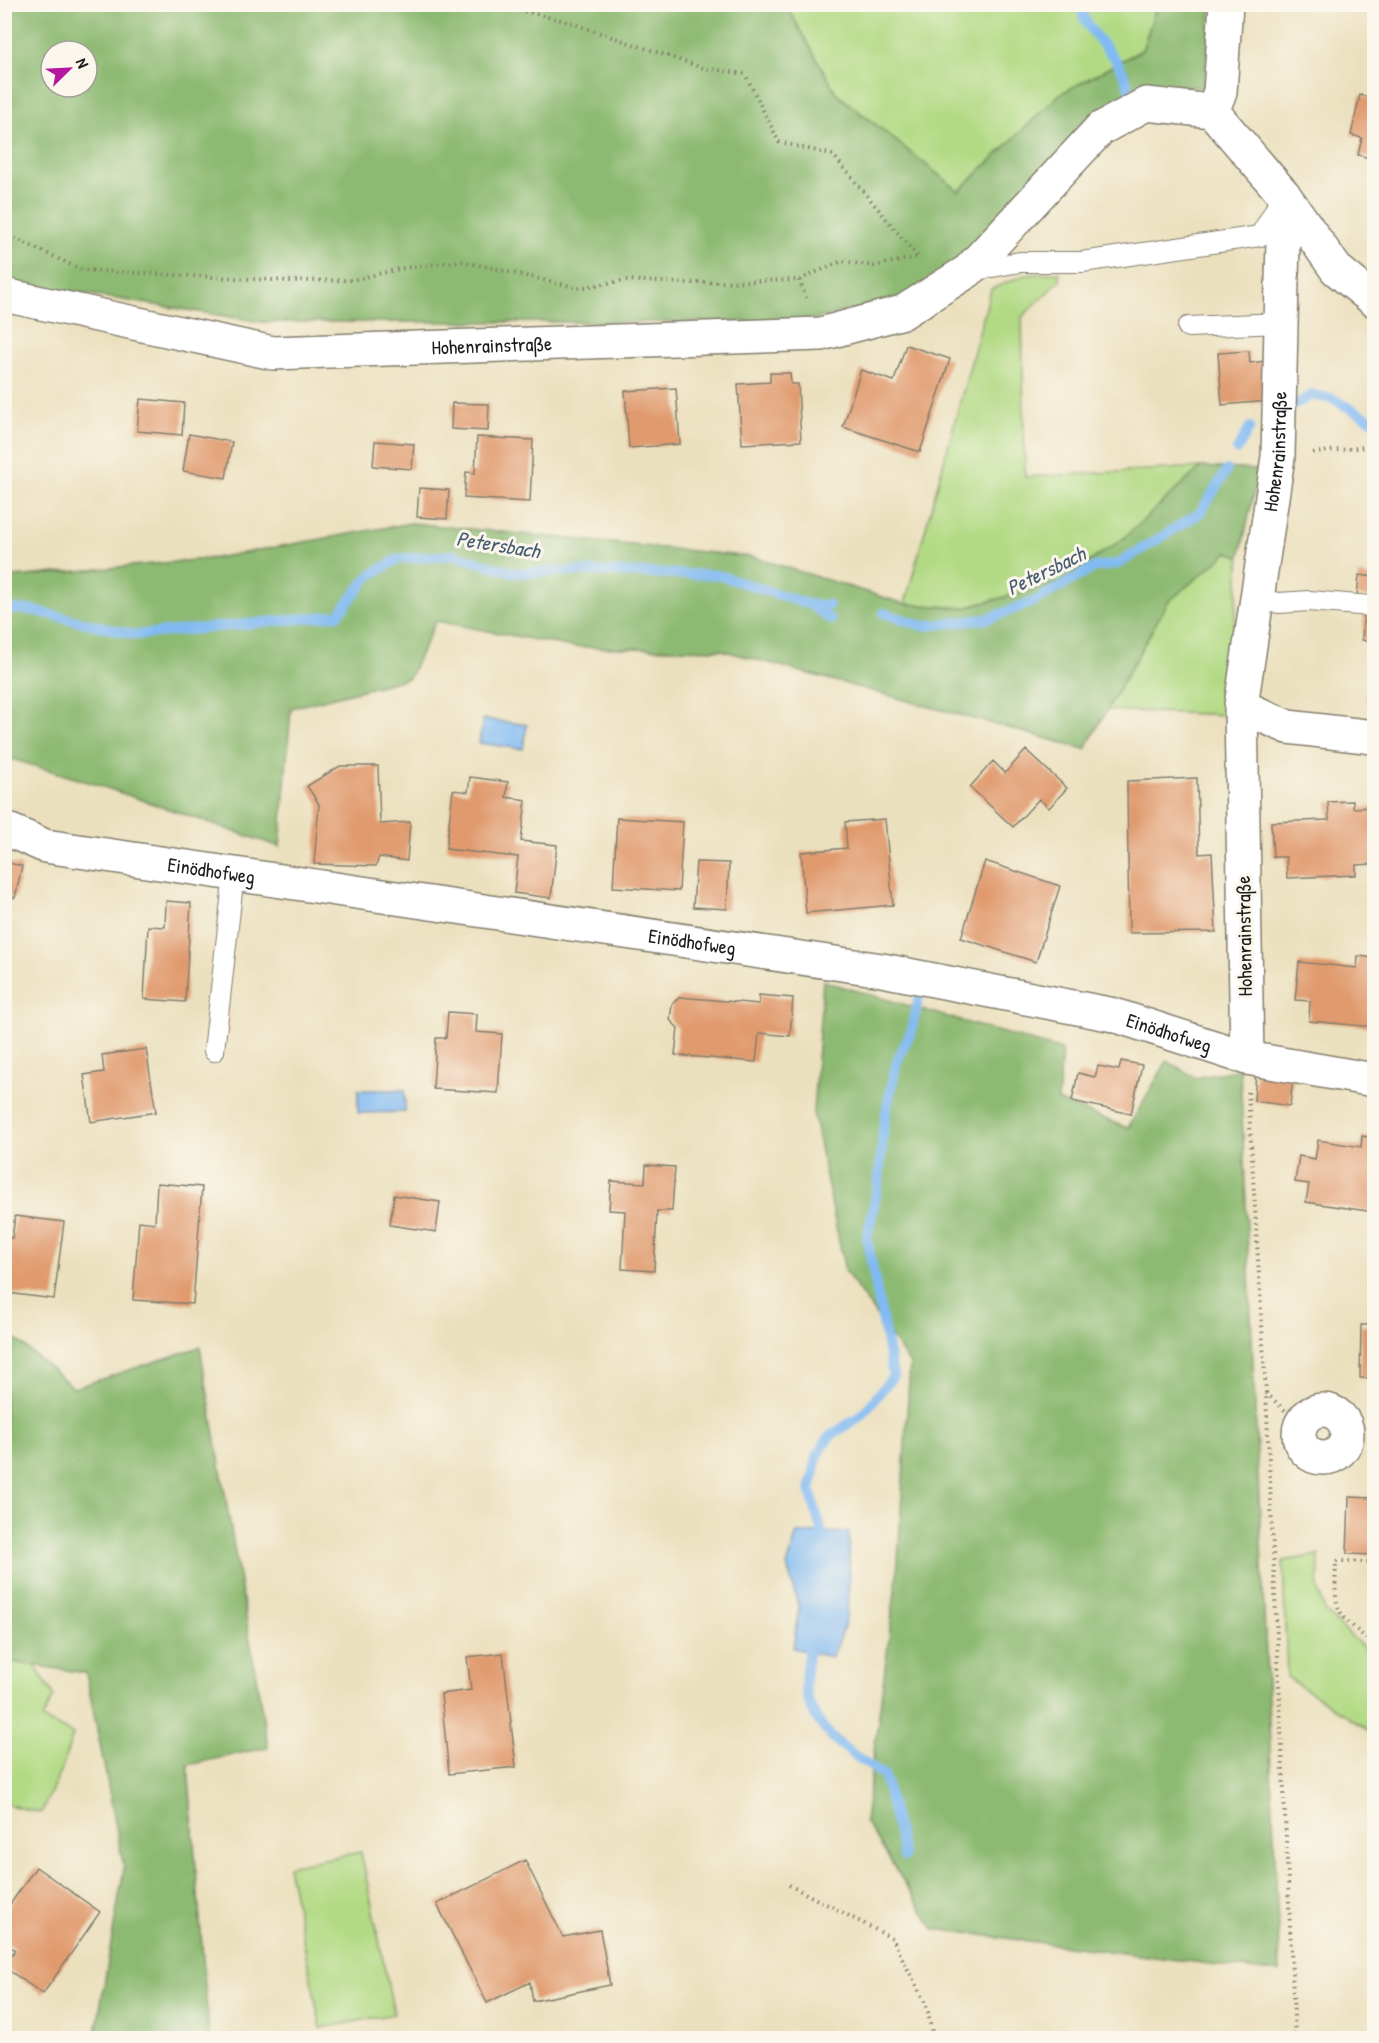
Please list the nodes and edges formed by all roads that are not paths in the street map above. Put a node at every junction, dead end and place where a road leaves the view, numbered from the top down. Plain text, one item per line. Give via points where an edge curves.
1 (1226, 4) edge
2 (1212, 111) junction
3 (1284, 195) junction
4 (968, 271) junction
5 (4, 295) edge
6 (1374, 300) edge
7 (1280, 323) junction
8 (1188, 327) dead end
9 (1257, 599) junction
10 (1371, 606) dead end
11 (1241, 706) junction
12 (1374, 737) edge
13 (4, 828) edge
14 (234, 874) junction
15 (214, 1051) dead end
16 (1247, 1058) junction
17 (1374, 1080) edge
18 (1300, 1425) road end
19 (1361, 1439) edge

1 - 2 street via 1220,92
2 - 3 street
2 - 4 street, Hohenrainstraße via 1146,104 1101,129
3 - 4 lane, Hohenrainstraße via 1260,236 1082,262 1020,262
3 - 6 street via 1336,269
3 - 7 street, Hohenrainstraße
4 - 5 street, Hohenrainstraße via 903,312 821,334 273,353
7 - 8 lane
7 - 9 street, Hohenrainstraße via 1278,457
9 - 10 lane
9 - 11 street, Hohenrainstraße
11 - 12 street via 1288,727
11 - 16 street, Hohenrainstraße
13 - 14 street, Einödhofweg via 45,846
14 - 15 lane
14 - 16 street, Einödhofweg via 882,970 1114,1015
16 - 17 street, Einödhofweg
18 - 19 street via 1318,1410 1333,1412

